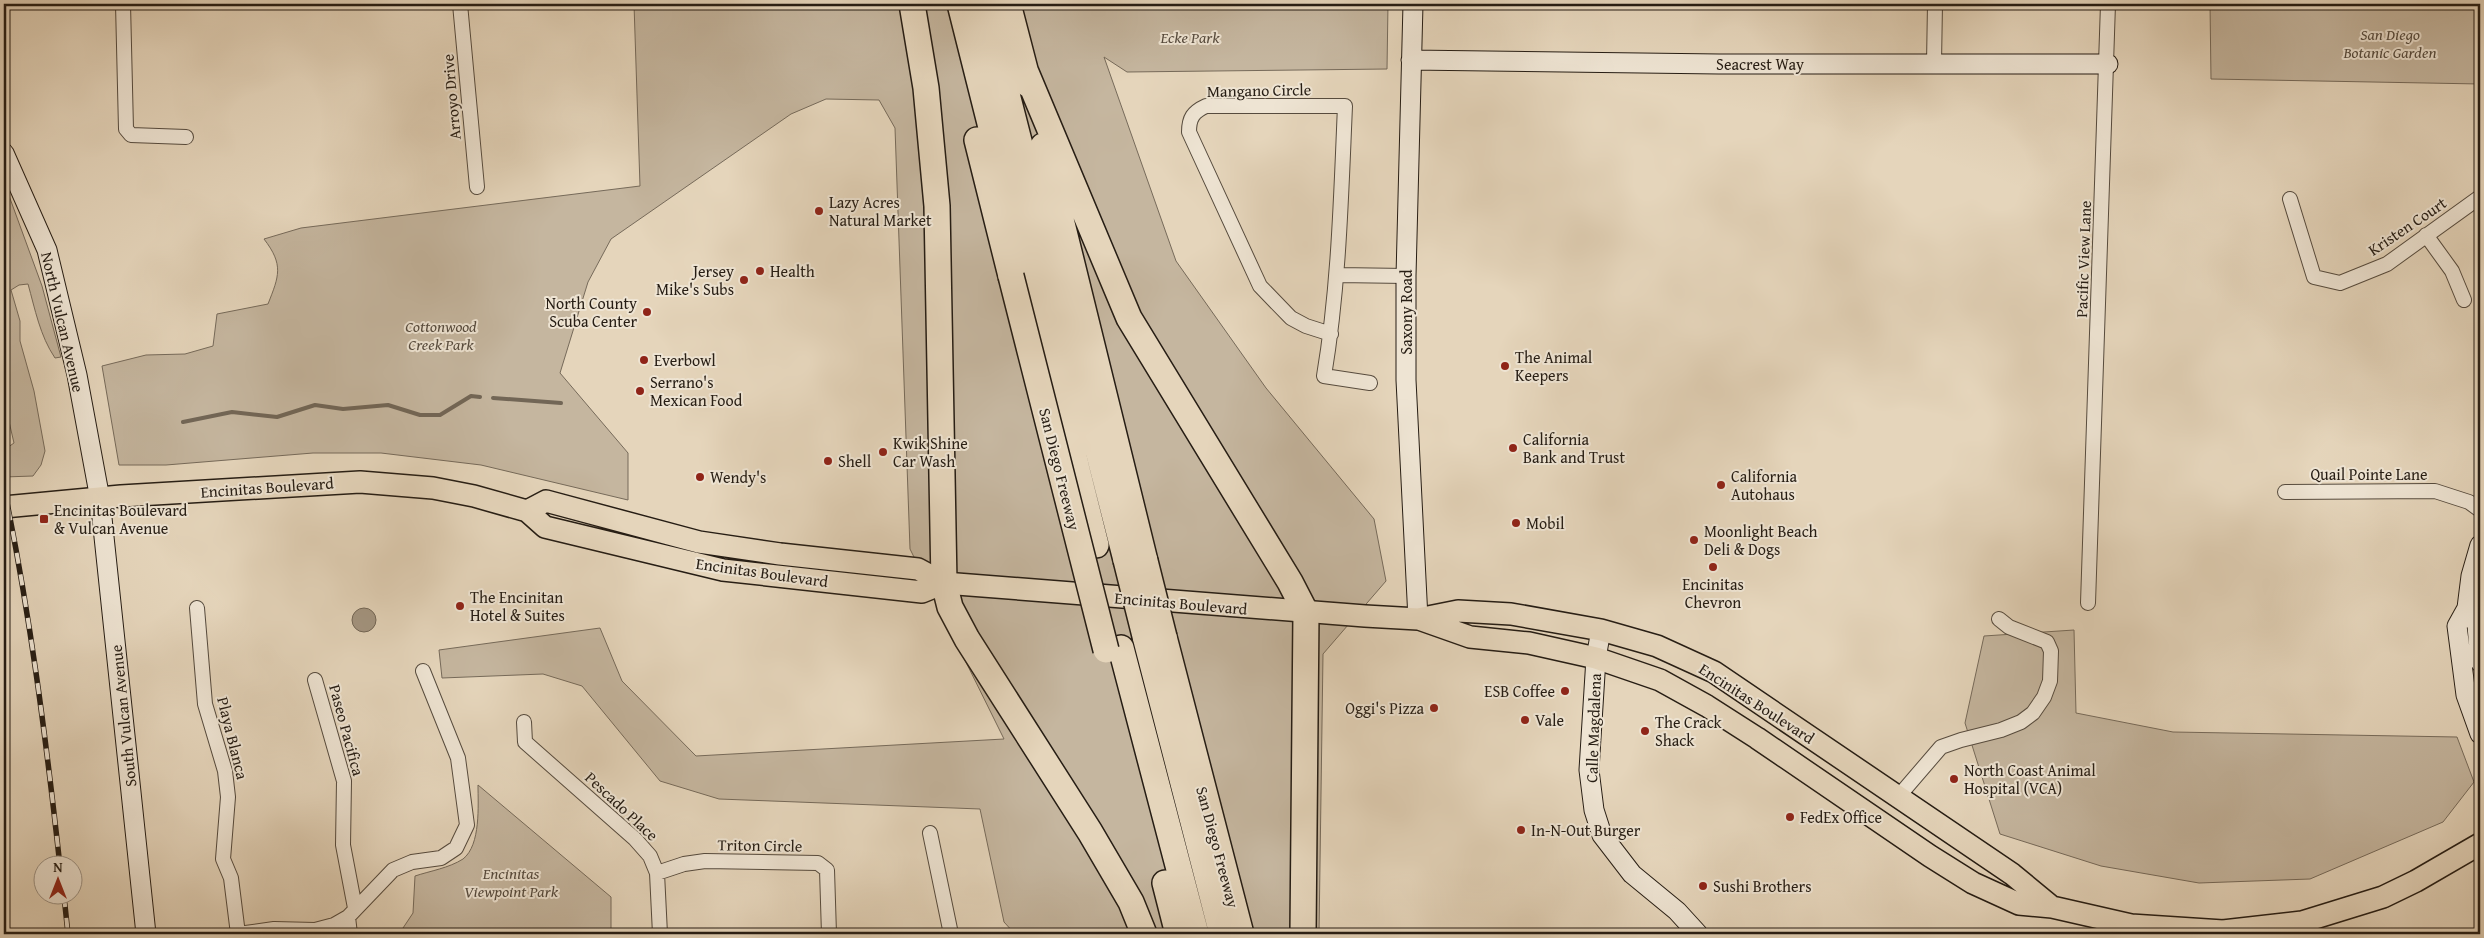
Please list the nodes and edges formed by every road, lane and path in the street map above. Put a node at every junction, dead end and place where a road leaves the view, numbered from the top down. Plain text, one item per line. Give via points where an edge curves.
1 (123, 4) edge
2 (460, 4) edge
3 (912, 4) edge
4 (943, 4) edge
5 (960, 4) edge
6 (984, 4) edge
7 (1008, 4) edge
8 (1413, 4) edge
9 (1935, 4) edge
10 (2108, 4) edge
11 (1412, 60) junction
12 (1934, 63) junction
13 (2108, 64) junction
14 (1025, 70) junction
15 (186, 137) dead end
16 (4, 153) edge
17 (477, 187) dead end
18 (2480, 197) edge
19 (2290, 199) dead end
20 (2426, 235) junction
21 (1338, 275) junction
22 (1406, 276) junction
23 (2464, 300) dead end
24 (1331, 334) junction
25 (1370, 383) dead end
26 (2285, 492) dead end
27 (100, 499) junction
28 (4, 507) edge
29 (2480, 510) edge
30 (2480, 545) edge
31 (1135, 560) junction
32 (944, 582) junction
33 (2088, 603) dead end
34 (197, 608) dead end
35 (2467, 608) junction
36 (1306, 613) junction
37 (1418, 619) junction
38 (1999, 619) dead end
39 (1601, 630) junction
40 (1154, 637) junction
41 (1114, 649) junction
42 (1596, 658) junction
43 (2480, 662) edge
44 (423, 671) dead end
45 (315, 680) dead end
46 (524, 722) dead end
47 (2480, 734) edge
48 (1898, 797) junction
49 (930, 833) dead end
50 (2480, 844) edge
51 (657, 874) junction
52 (2052, 907) junction
53 (352, 913) junction
54 (146, 934) edge
55 (238, 934) edge
56 (350, 934) edge
57 (660, 934) edge
58 (829, 934) edge
59 (951, 934) edge
60 (1144, 934) edge
61 (1178, 934) edge
62 (1196, 934) edge
63 (1222, 934) edge
64 (1241, 934) edge
65 (1303, 934) edge
66 (1698, 934) edge

1 - 15 street via 126,129 131,136
2 - 17 street, Arroyo Drive
3 - 32 highway via 926,88 937,206
4 - 41 highway, San Diego Freeway, bridge via 1011,276
5 - 41 highway via 1096,545
6 - 31 highway
7 - 14 highway, San Diego Freeway
8 - 11 street, Saxony Road
9 - 12 street
10 - 13 street, Pacific View Lane
11 - 12 street, Seacrest Way
11 - 22 street, Saxony Road
12 - 13 street, Seacrest Way
13 - 33 street, Pacific View Lane
14 - 31 highway, San Diego Freeway
14 - 36 highway via 1129,318
16 - 27 street, North Vulcan Avenue via 47,250 77,375
18 - 20 street, Kristen Court
19 - 20 street, Kristen Court via 2314,277 2322,280 2340,283 2388,264
20 - 23 street via 2452,271
21 - 22 street
21 - 24 street, Mangano Circle
21 - 24 street, Mangano Circle via 1345,106 1206,106 1198,110 1189,122 1189,132 1260,286 1291,318
22 - 37 street, Saxony Road via 1406,380
24 - 25 street, Mangano Circle via 1324,376
26 - 29 street, Quail Pointe Lane via 2435,491 2469,502
27 - 28 main road, Encinitas Boulevard
27 - 32 main road, Encinitas Boulevard via 360,482 433,488 527,511 546,501 699,542 918,569
27 - 54 street, South Vulcan Avenue
30 - 35 street
31 - 40 highway, San Diego Freeway, bridge
32 - 36 main road, Encinitas Boulevard
32 - 60 highway via 950,607 966,639 1090,832 1131,902
34 - 55 street, Playa Blanca via 205,704 225,771 228,797 223,859 231,878
35 - 43 street via 2477,625
35 - 47 street via 2457,626 2457,639 2466,695
36 - 37 main road, Encinitas Boulevard
36 - 65 highway
37 - 39 main road, Encinitas Boulevard via 1458,611 1511,614
37 - 42 main road, Encinitas Boulevard via 1470,637 1529,643
38 - 48 street via 2009,627 2047,642 2052,667 2044,697 2033,713 2021,722 1941,747
39 - 42 street, Calle Magdalena
39 - 48 main road, Encinitas Boulevard via 1657,646 1714,672
40 - 63 highway
40 - 64 highway, San Diego Freeway
41 - 61 highway, San Diego Freeway
41 - 62 highway
42 - 52 main road, Encinitas Boulevard via 1660,680 1707,706 1974,883 2019,904
42 - 66 street, Calle Magdalena via 1589,770 1594,810 1602,835 1632,874 1677,911
44 - 53 street via 457,756 467,825 456,848 441,858 412,862 393,870
45 - 53 street, Paseo Pacifica via 344,781 342,845
46 - 51 street, Pescado Place via 525,742 635,839 650,856
48 - 52 main road, Encinitas Boulevard via 2012,874
49 - 59 street
50 - 52 main road, Encinitas Boulevard via 2383,897 2302,922 2223,931 2131,925
51 - 57 street, Pescado Place
51 - 58 street, Triton Circle via 684,864 705,861 818,863 827,870
53 - 55 street via 334,925 315,930
53 - 56 street, Paseo Pacifica

